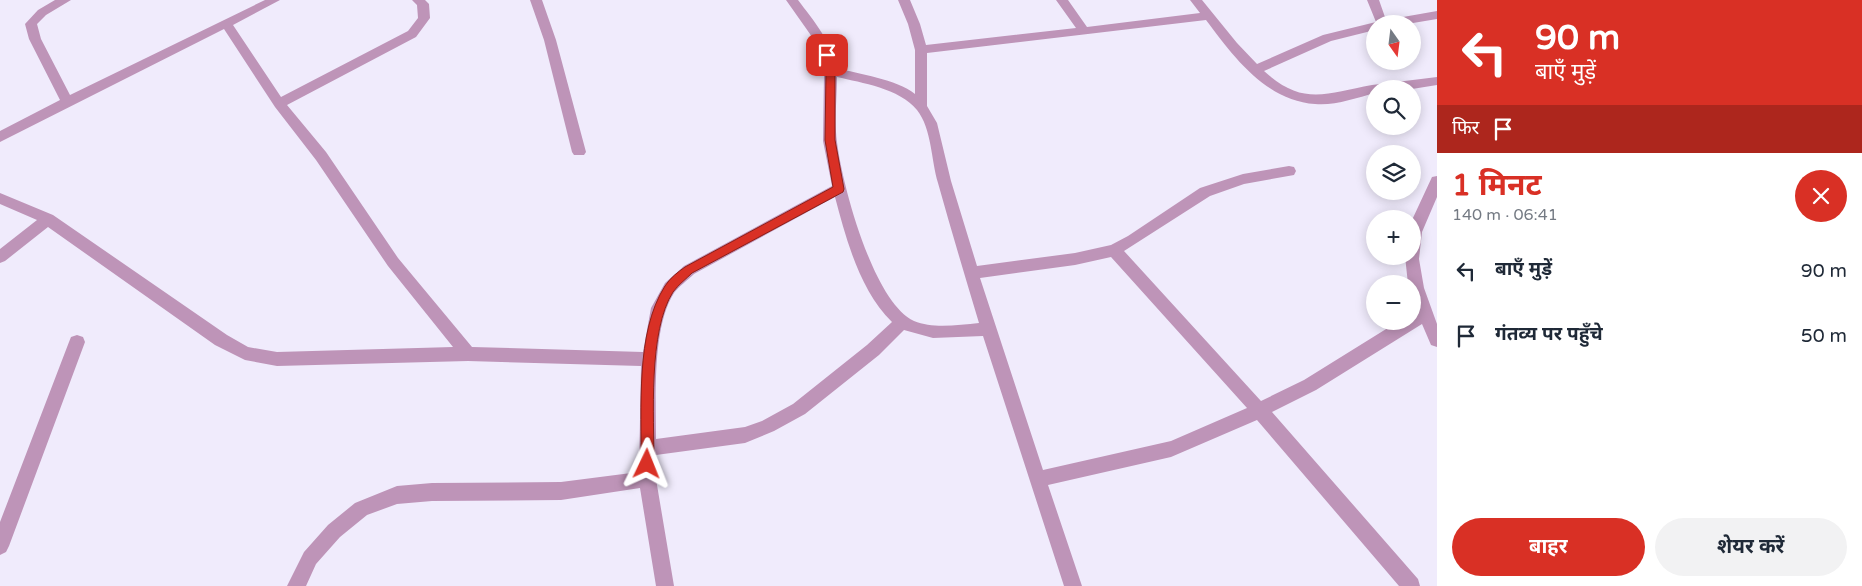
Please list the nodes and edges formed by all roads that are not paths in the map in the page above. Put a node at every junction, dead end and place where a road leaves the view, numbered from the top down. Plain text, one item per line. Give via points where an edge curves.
1 (65, 0) edge
2 (274, 0) edge
3 (418, 0) edge
4 (536, 0) edge
5 (792, 0) edge
6 (904, 0) edge
7 (1062, 0) edge
8 (1196, 0) edge
9 (1372, 0) edge
10 (1378, 15) edge
11 (1437, 15) edge
12 (1209, 16) junction
13 (1421, 18) edge
14 (226, 23) junction
15 (1366, 28) edge
16 (1084, 31) junction
17 (921, 50) junction
18 (1255, 70) junction
19 (830, 71) junction
20 (1437, 81) edge
21 (1421, 83) edge
22 (1366, 92) edge
23 (67, 102) junction
24 (279, 104) junction
25 (921, 106) junction
26 (0, 137) edge
27 (579, 152) dead end
28 (1289, 170) dead end
29 (1437, 182) edge
30 (839, 189) junction
31 (0, 198) edge
32 (1433, 203) edge
33 (48, 219) junction
34 (1114, 250) junction
35 (0, 257) edge
36 (972, 273) junction
37 (1424, 314) junction
38 (902, 322) junction
39 (988, 329) junction
40 (1437, 340) edge
41 (77, 342) dead end
42 (468, 354) junction
43 (649, 359) junction
44 (1259, 410) junction
45 (648, 448) junction
46 (1038, 478) junction
47 (647, 479) junction
48 (0, 546) edge
49 (296, 586) edge
50 (665, 586) edge
51 (1073, 586) edge
52 (1411, 586) edge

1 - 23 street via 49,6 37,15 32,24 35,39
2 - 14 street
3 - 24 street via 423,4 424,18 412,34
4 - 27 street via 550,40
5 - 19 street via 816,33 827,55
6 - 17 street
7 - 16 street
8 - 12 street
9 - 10 street
11 - 13 street
12 - 16 street
12 - 18 street
14 - 23 street
14 - 24 street
15 - 18 street via 1327,38
16 - 17 street
17 - 25 street
18 - 22 street via 1277,89 1295,97 1315,100
19 - 25 street via 905,93
19 - 30 street via 830,140
20 - 21 street
23 - 26 street
24 - 42 street via 322,156 393,262
25 - 36 street via 932,123 944,181
28 - 34 street via 1243,179 1205,192
29 - 32 street
30 - 38 street via 862,258 884,302
30 - 43 street via 688,270 670,287 659,308
31 - 33 street
32 - 37 street via 1415,233 1413,266
33 - 35 street
33 - 42 street via 244,353 277,359
34 - 36 street via 1075,259
34 - 44 street
36 - 39 street
37 - 40 street
37 - 44 street via 1310,385
38 - 39 street via 919,329
38 - 45 street via 799,409 768,426 745,435
39 - 46 street
41 - 48 street
42 - 43 street
43 - 45 street
44 - 46 street via 1171,449
44 - 52 street
45 - 47 street
46 - 51 street
47 - 49 street via 560,491 397,495 362,509 334,531 310,558
47 - 50 street

